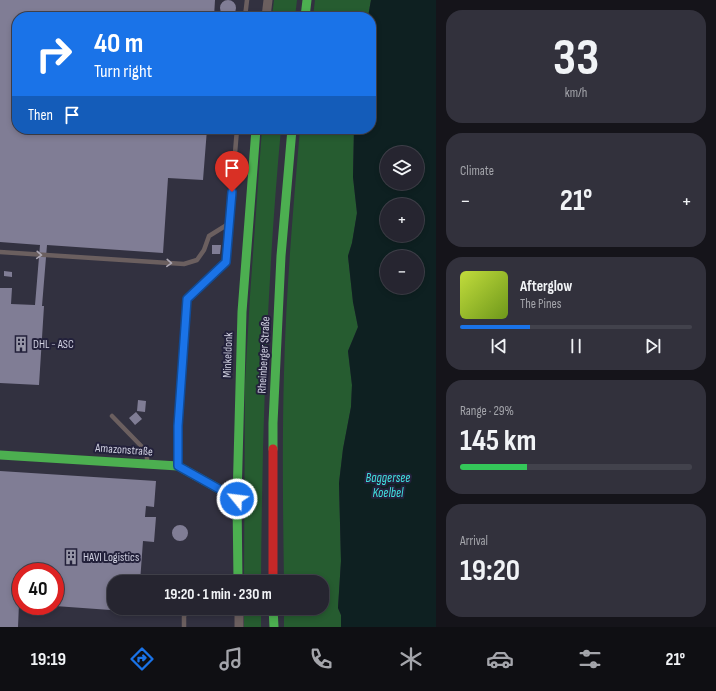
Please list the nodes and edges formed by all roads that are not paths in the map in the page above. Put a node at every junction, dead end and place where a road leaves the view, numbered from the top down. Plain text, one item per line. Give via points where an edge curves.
1 (247, 0) edge
2 (268, 0) edge
3 (307, 0) edge
4 (246, 12) edge
5 (267, 12) edge
6 (306, 12) edge
7 (237, 134) edge
8 (256, 134) edge
9 (292, 134) edge
10 (230, 223) junction
11 (0, 252) edge
12 (112, 416) dead end
13 (0, 455) edge
14 (147, 464) junction
15 (178, 466) junction
16 (237, 499) junction
17 (238, 575) edge
18 (273, 575) edge
19 (184, 615) edge
20 (238, 615) edge
21 (273, 615) edge
22 (184, 627) edge
23 (239, 627) edge
24 (274, 627) edge

1 - 4 lane
2 - 5 street
3 - 6 street
7 - 10 lane
8 - 16 street, Minkeldonk via 242,312
9 - 18 street, Rheinberger Straße via 281,256 273,423
11 -> 10 lane via 184,264 197,260 209,236
10 - 15 lane via 226,262 187,299 178,426
12 - 14 lane via 147,452
13 - 14 street, Amazonstraße
14 - 15 street, Amazonstraße
15 - 16 street, Amazonstraße
16 - 17 street, Minkeldonk
19 - 22 lane
20 - 23 street
21 - 24 street

